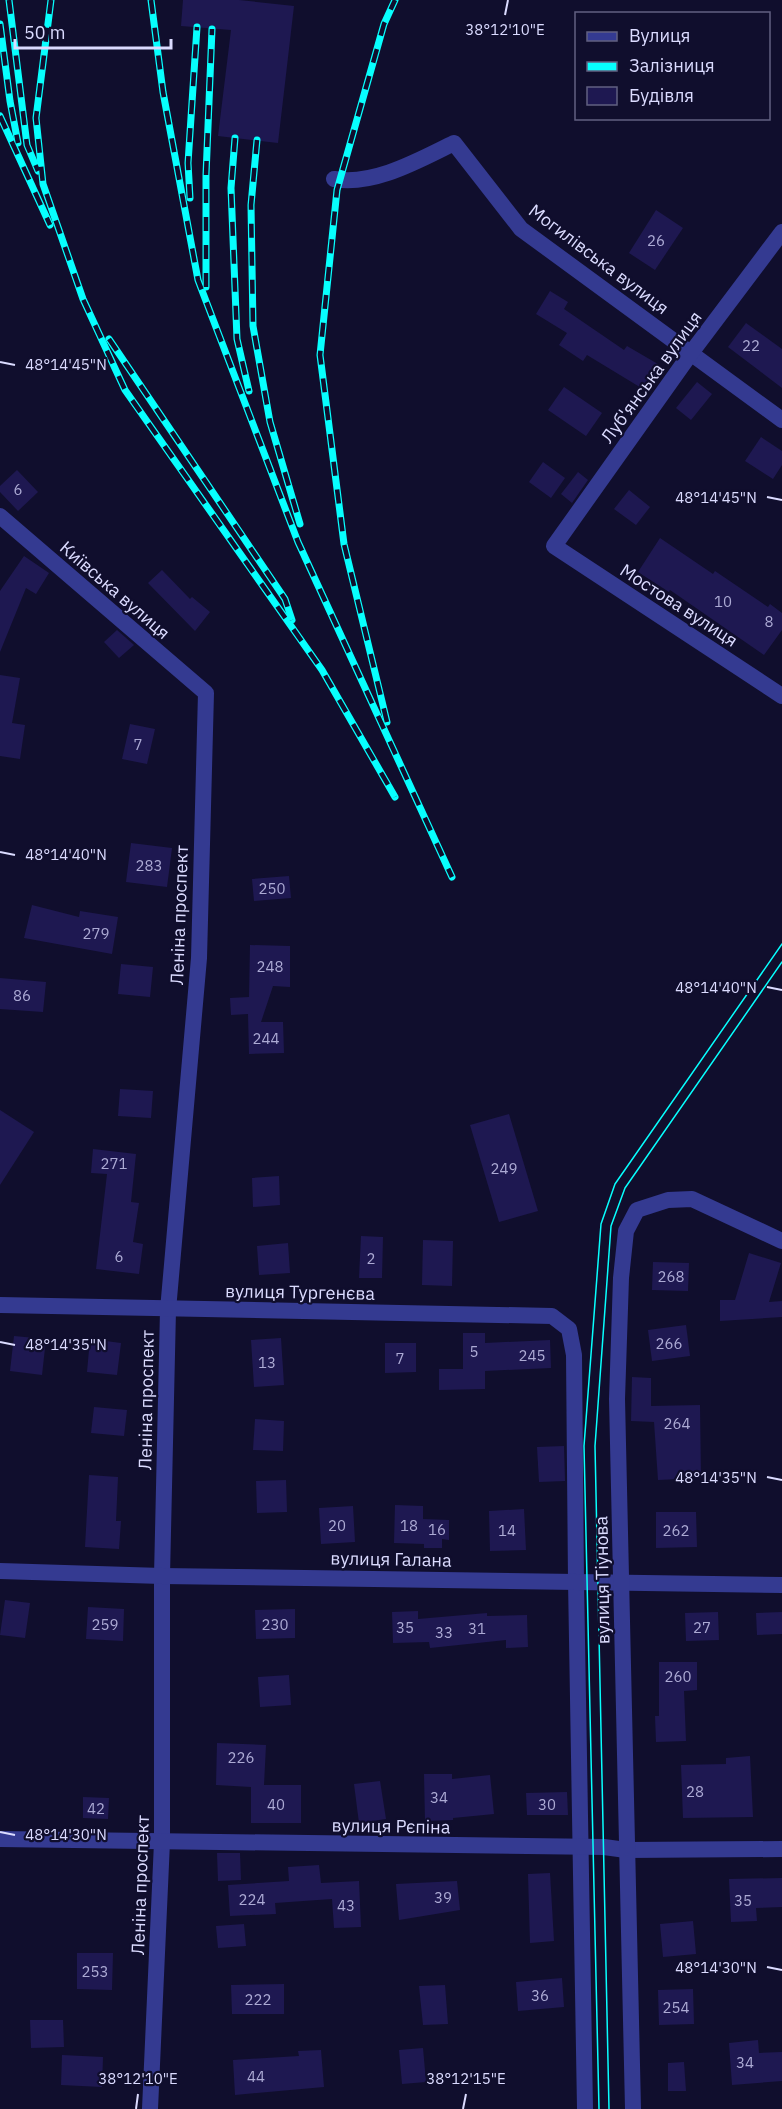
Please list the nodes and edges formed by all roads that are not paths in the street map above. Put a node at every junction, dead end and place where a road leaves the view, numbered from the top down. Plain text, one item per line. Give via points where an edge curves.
1 (334, 179) dead end
2 (782, 232) edge
3 (691, 353) junction
4 (782, 420) edge
5 (3, 519) edge
6 (0, 538) edge
7 (554, 546) joint
8 (206, 693) joint
9 (782, 696) edge
10 (782, 1241) edge
11 (0, 1305) edge
12 (168, 1310) junction
13 (574, 1355) joint
14 (0, 1571) edge
15 (162, 1576) junction
16 (576, 1581) junction
17 (622, 1583) junction
18 (782, 1585) edge
19 (0, 1839) edge
20 (162, 1842) junction
21 (582, 1847) junction
22 (782, 1849) edge
23 (626, 1850) junction
24 (150, 2109) edge
25 (585, 2109) edge
26 (633, 2109) edge

1 - 3 street, Могилівська вулиця via 356,180 406,166 454,143 521,229
2 - 3 street, Луб'янська вулиця
3 - 4 street, Могилівська вулиця
3 - 7 street, Луб'янська вулиця
5 - 6 street
5 - 8 street, Київська вулиця
7 - 9 street, Мостова вулиця
8 - 12 street, Леніна проспект via 199,958
10 - 17 street, вулиця Тіунова via 692,1199 668,1200 637,1210 626,1231 617,1399
11 - 12 street, вулиця Тургенєва
12 - 13 street, вулиця Тургенєва via 552,1316 569,1329
12 - 15 street, Леніна проспект
13 - 16 street, вулиця Тіунова
14 - 15 street, вулиця Галана
15 - 16 street, вулиця Галана
15 - 20 street, Леніна проспект
16 - 17 street, вулиця Галана
16 - 21 street, вулиця Тіунова
17 - 18 street, вулиця Галана
17 - 23 street, вулиця Тіунова
19 - 20 street, вулиця Рєпіна
20 - 21 street, вулиця Рєпіна
20 - 24 street, Леніна проспект
21 - 23 street, вулиця Рєпіна
21 - 25 street, вулиця Тіунова
22 - 23 street, вулиця Рєпіна
23 - 26 street, вулиця Тіунова

